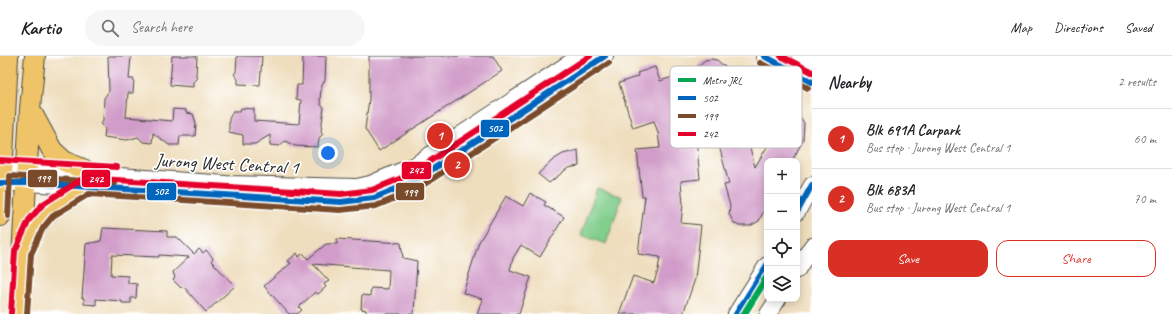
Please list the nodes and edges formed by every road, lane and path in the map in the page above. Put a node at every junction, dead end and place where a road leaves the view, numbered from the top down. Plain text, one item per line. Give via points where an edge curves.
1 (8, 56) edge
2 (35, 56) edge
3 (580, 56) edge
4 (605, 56) edge
5 (764, 56) edge
6 (800, 56) edge
7 (812, 63) edge
8 (783, 66) edge
9 (802, 76) edge
10 (812, 81) edge
11 (30, 109) junction
12 (3, 117) edge
13 (2, 175) edge
14 (27, 175) junction
15 (89, 180) junction
16 (812, 185) edge
17 (800, 207) edge
18 (0, 216) edge
19 (812, 246) edge
20 (23, 252) junction
21 (766, 266) edge
22 (800, 266) edge
23 (776, 302) edge
24 (19, 314) edge
25 (736, 314) edge
26 (768, 314) edge

1 - 12 main road
2 - 11 main road
3 - 15 street, Jurong West Central 1 via 415,165 370,184 343,188
4 - 15 street, Jurong West Central 1 via 413,182 374,198 341,202
5 - 8 street
6 - 7 street
9 - 10 street
11 - 14 main road
11 - 15 main road via 52,150
12 - 13 main road
13 - 14 street, Jurong West Central 1
13 - 18 main road
14 - 15 street, Jurong West Central 1
14 - 20 main road
15 - 20 main road via 48,210 36,224
16 - 17 street
19 - 22 street
20 - 24 main road
21 - 25 street
23 - 26 street

